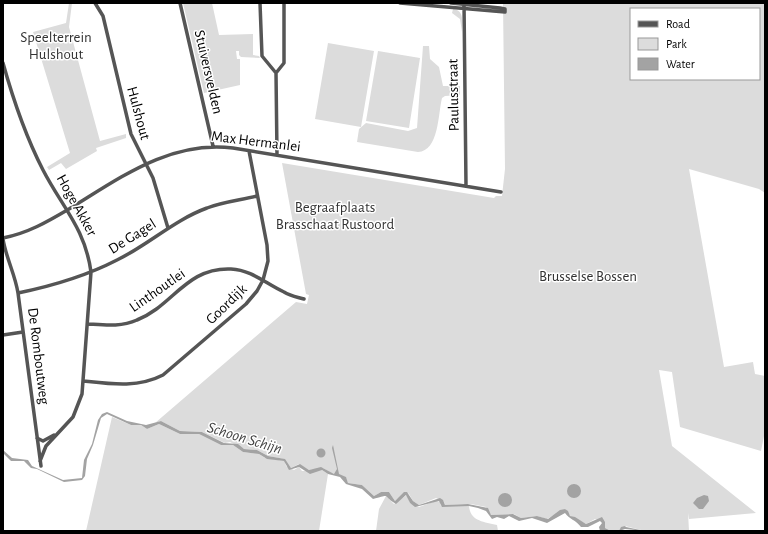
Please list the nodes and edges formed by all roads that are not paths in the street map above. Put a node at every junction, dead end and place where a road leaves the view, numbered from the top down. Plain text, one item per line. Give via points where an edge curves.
1 (95, 3) edge
2 (180, 3) edge
3 (260, 3) edge
4 (284, 3) edge
5 (400, 3) edge
6 (451, 3) edge
7 (464, 4) edge
8 (464, 9) junction
9 (3, 63) edge
10 (276, 73) junction
11 (213, 146) junction
12 (249, 151) junction
13 (277, 155) junction
14 (145, 164) junction
15 (466, 186) junction
16 (501, 192) dead end
17 (257, 196) junction
18 (67, 210) junction
19 (168, 228) junction
20 (3, 239) edge
21 (4, 251) edge
22 (91, 272) junction
23 (263, 280) junction
24 (18, 293) junction
25 (304, 299) dead end
26 (88, 324) junction
27 (24, 332) junction
28 (3, 335) edge
29 (84, 381) junction
30 (60, 431) junction
31 (37, 438) junction
32 (40, 461) junction
33 (41, 466) dead end

1 - 14 street, Hulshout via 103,16 131,134
2 - 11 street, Stuiversvelden
3 - 10 street via 262,56
4 - 10 street via 284,62
5 - 8 street
6 - 7 street
7 - 8 street, Paulusstraat
7 - 8 street via 500,8 505,12
8 - 15 street, Paulusstraat
9 - 18 street, Hoge Akker via 38,159
10 - 13 street
11 - 12 street, Max Hermanlei
11 - 14 street, Max Hermanlei via 180,150
12 - 13 street, Max Hermanlei
12 - 17 street, Goordijk
13 - 15 street, Max Hermanlei
14 - 18 street, Max Hermanlei
14 - 19 street, Hulshout
15 - 16 street, Max Hermanlei
17 - 19 street, De Gagel via 207,208
17 - 23 street, Goordijk via 268,253
18 - 20 street, Max Hermanlei via 38,228
18 - 22 street, Hoge Akker via 83,238
19 - 22 street, De Gagel via 118,260
20 - 21 street, De Romboutweg
21 - 24 street, De Romboutweg via 13,271
22 - 24 street, De Gagel
22 - 26 street, Hoge Akker
23 - 25 street, Linthoutlei via 285,293
23 - 26 street, Linthoutlei via 240,270 208,272 186,282 150,313 137,320 114,326
23 - 29 street, Goordijk via 246,304 163,375 148,382 132,384
24 - 27 street, De Romboutweg
26 - 29 street, Hoge Akker
27 - 28 street
27 - 31 street, De Romboutweg
29 - 30 street, Hoge Akker via 77,410
30 - 31 street, Hoge Akker via 46,440 41,441
30 - 32 street, Hoge Akker via 46,446
31 - 32 street, De Romboutweg
32 - 33 street, De Romboutweg

